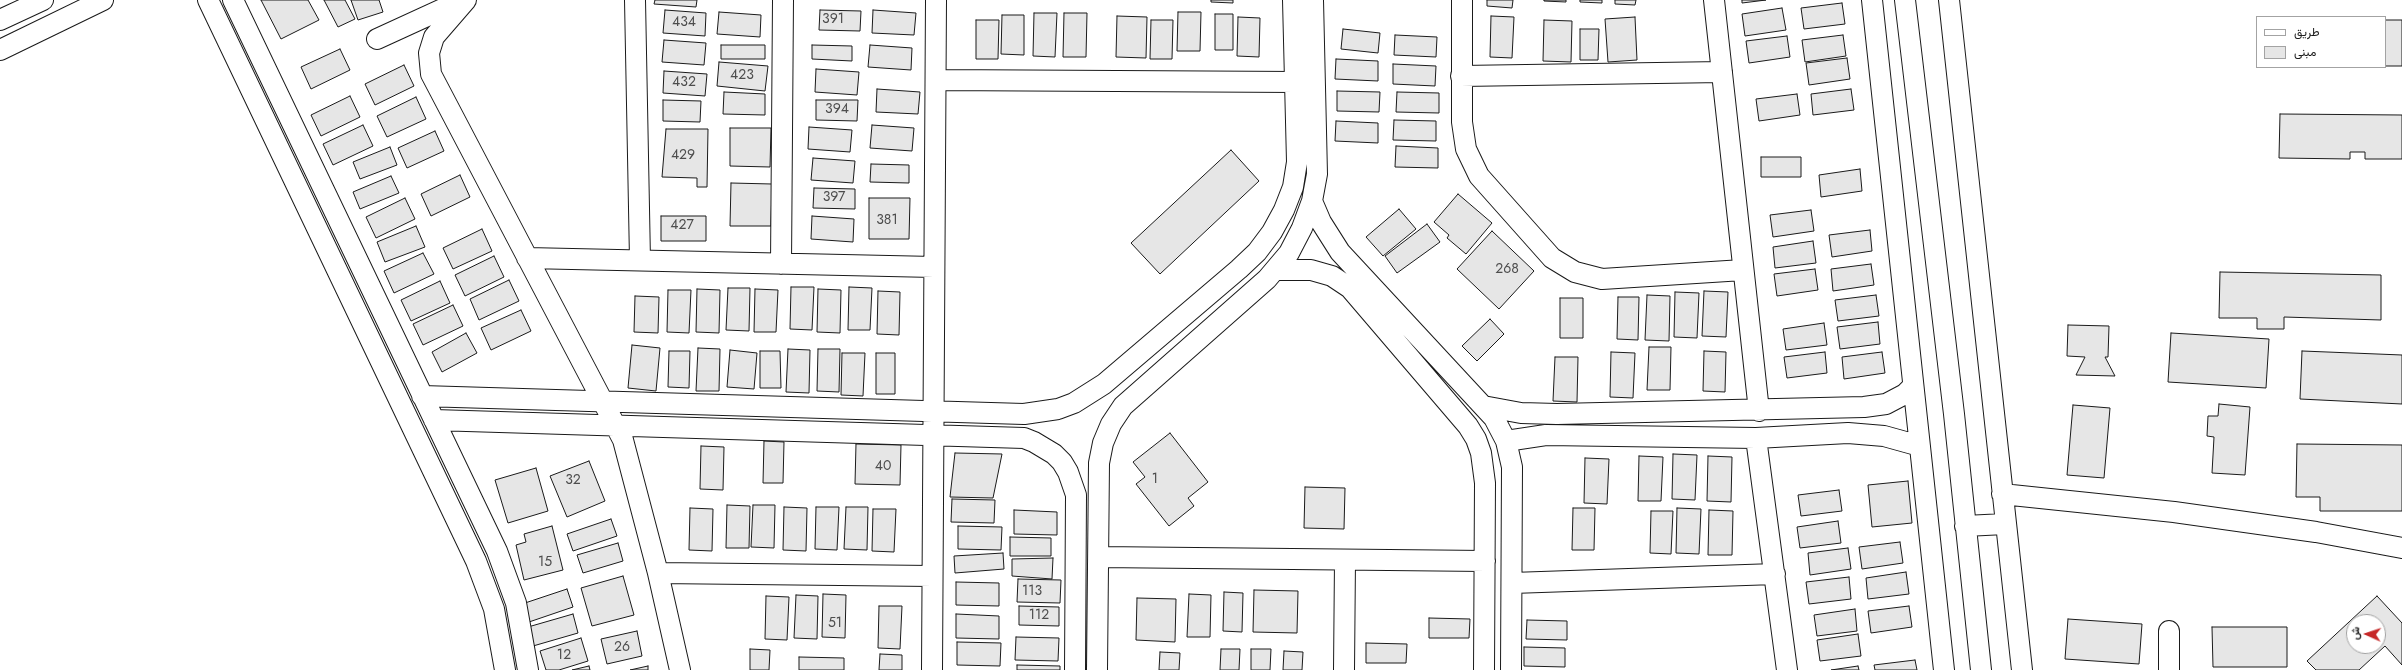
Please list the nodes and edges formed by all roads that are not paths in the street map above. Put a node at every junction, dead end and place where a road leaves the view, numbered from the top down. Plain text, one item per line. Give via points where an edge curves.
1 (43, 0) edge
2 (103, 0) edge
3 (208, 0) edge
4 (233, 0) edge
5 (462, 0) edge
6 (466, 0) edge
7 (635, 0) edge
8 (783, 0) edge
9 (936, 0) edge
10 (1293, 0) edge
11 (1313, 0) edge
12 (1462, 0) edge
13 (1714, 0) edge
14 (1872, 0) edge
15 (1906, 0) edge
16 (1949, 0) edge
17 (0, 20) edge
18 (377, 39) dead end
19 (0, 50) edge
20 (1722, 72) junction
21 (1461, 76) junction
22 (936, 80) junction
23 (1296, 82) junction
24 (1312, 201) junction
25 (527, 258) junction
26 (640, 260) junction
27 (781, 264) junction
28 (934, 267) junction
29 (1275, 270) junction
30 (1743, 270) junction
31 (1913, 386) junction
32 (422, 396) junction
33 (603, 402) junction
34 (1483, 406) junction
35 (1875, 407) junction
36 (1759, 411) junction
37 (933, 412) junction
38 (1630, 413) junction
39 (434, 420) junction
40 (616, 426) junction
41 (1629, 435) junction
42 (1875, 435) junction
43 (933, 436) junction
44 (1756, 438) junction
45 (1506, 441) junction
46 (1920, 446) junction
47 (2002, 494) junction
48 (2005, 524) junction
49 (1965, 526) junction
50 (2402, 548) edge
51 (1099, 556) junction
52 (1345, 560) junction
53 (1485, 561) junction
54 (658, 573) junction
55 (1775, 574) junction
56 (932, 576) junction
57 (1512, 583) junction
58 (2169, 631) dead end
59 (505, 670) edge
60 (528, 670) edge
61 (680, 670) edge
62 (932, 670) edge
63 (1075, 670) edge
64 (1098, 670) edge
65 (1344, 670) edge
66 (1484, 670) edge
67 (1511, 670) edge
68 (1787, 670) edge
69 (1944, 670) edge
70 (1981, 670) edge
71 (2022, 670) edge
72 (2169, 670) edge

1 - 17 street
2 - 19 street
3 - 59 street via 476,561 494,609
4 - 32 street
5 - 18 street
6 - 25 street via 434,37 429,53 431,74
7 - 26 street
8 - 27 street
9 - 22 street
10 - 23 street
11 - 24 street via 1317,174
12 - 21 street
13 - 20 street
14 - 31 street
15 - 49 street
16 - 47 street
20 - 21 street
20 - 30 street
21 - 30 street via 1463,135 1471,162 1488,187 1542,248 1563,266 1588,277 1616,280
22 - 23 street
22 - 28 street
23 - 37 street via 1297,162 1292,187 1284,210 1272,232 1257,252 1239,269 1104,384 1074,403 1052,410 1024,414
24 - 29 street via 1296,240
24 - 34 street via 1321,222 1340,252
25 - 26 street
25 - 33 street
26 - 27 street
27 - 28 street
28 - 37 street
29 - 51 street via 1252,294 1137,392 1123,406 1111,424 1103,443 1099,463
29 - 53 street via 1311,270 1332,276 1350,288 1468,426 1476,439 1484,468
30 - 36 street
31 - 35 street via 1896,400
31 - 46 street
32 - 33 street
32 - 39 street
33 - 37 street
33 - 40 street
34 - 38 street via 1521,413
34 - 45 street via 1494,418
35 - 36 street
35 - 42 street
36 - 38 street
37 - 43 street
38 - 41 street
39 - 40 street
39 - 60 street via 507,576 522,631
40 - 43 street
40 - 54 street via 629,458
41 - 44 street
41 - 45 street via 1546,435
42 - 44 street via 1848,433
42 - 46 street
43 - 56 street
43 - 63 street via 1024,438 1054,454 1068,472 1076,495 1077,507
44 - 55 street
45 - 57 street via 1512,467
46 - 69 street
47 - 48 street
47 - 50 street via 2174,512 2316,532
48 - 49 street
48 - 71 street
49 - 70 street
51 - 52 street
51 - 64 street
52 - 53 street
52 - 65 street
53 - 66 street
54 - 56 street
54 - 61 street
55 - 57 street
55 - 68 street
56 - 62 street
57 - 67 street
58 - 72 street

